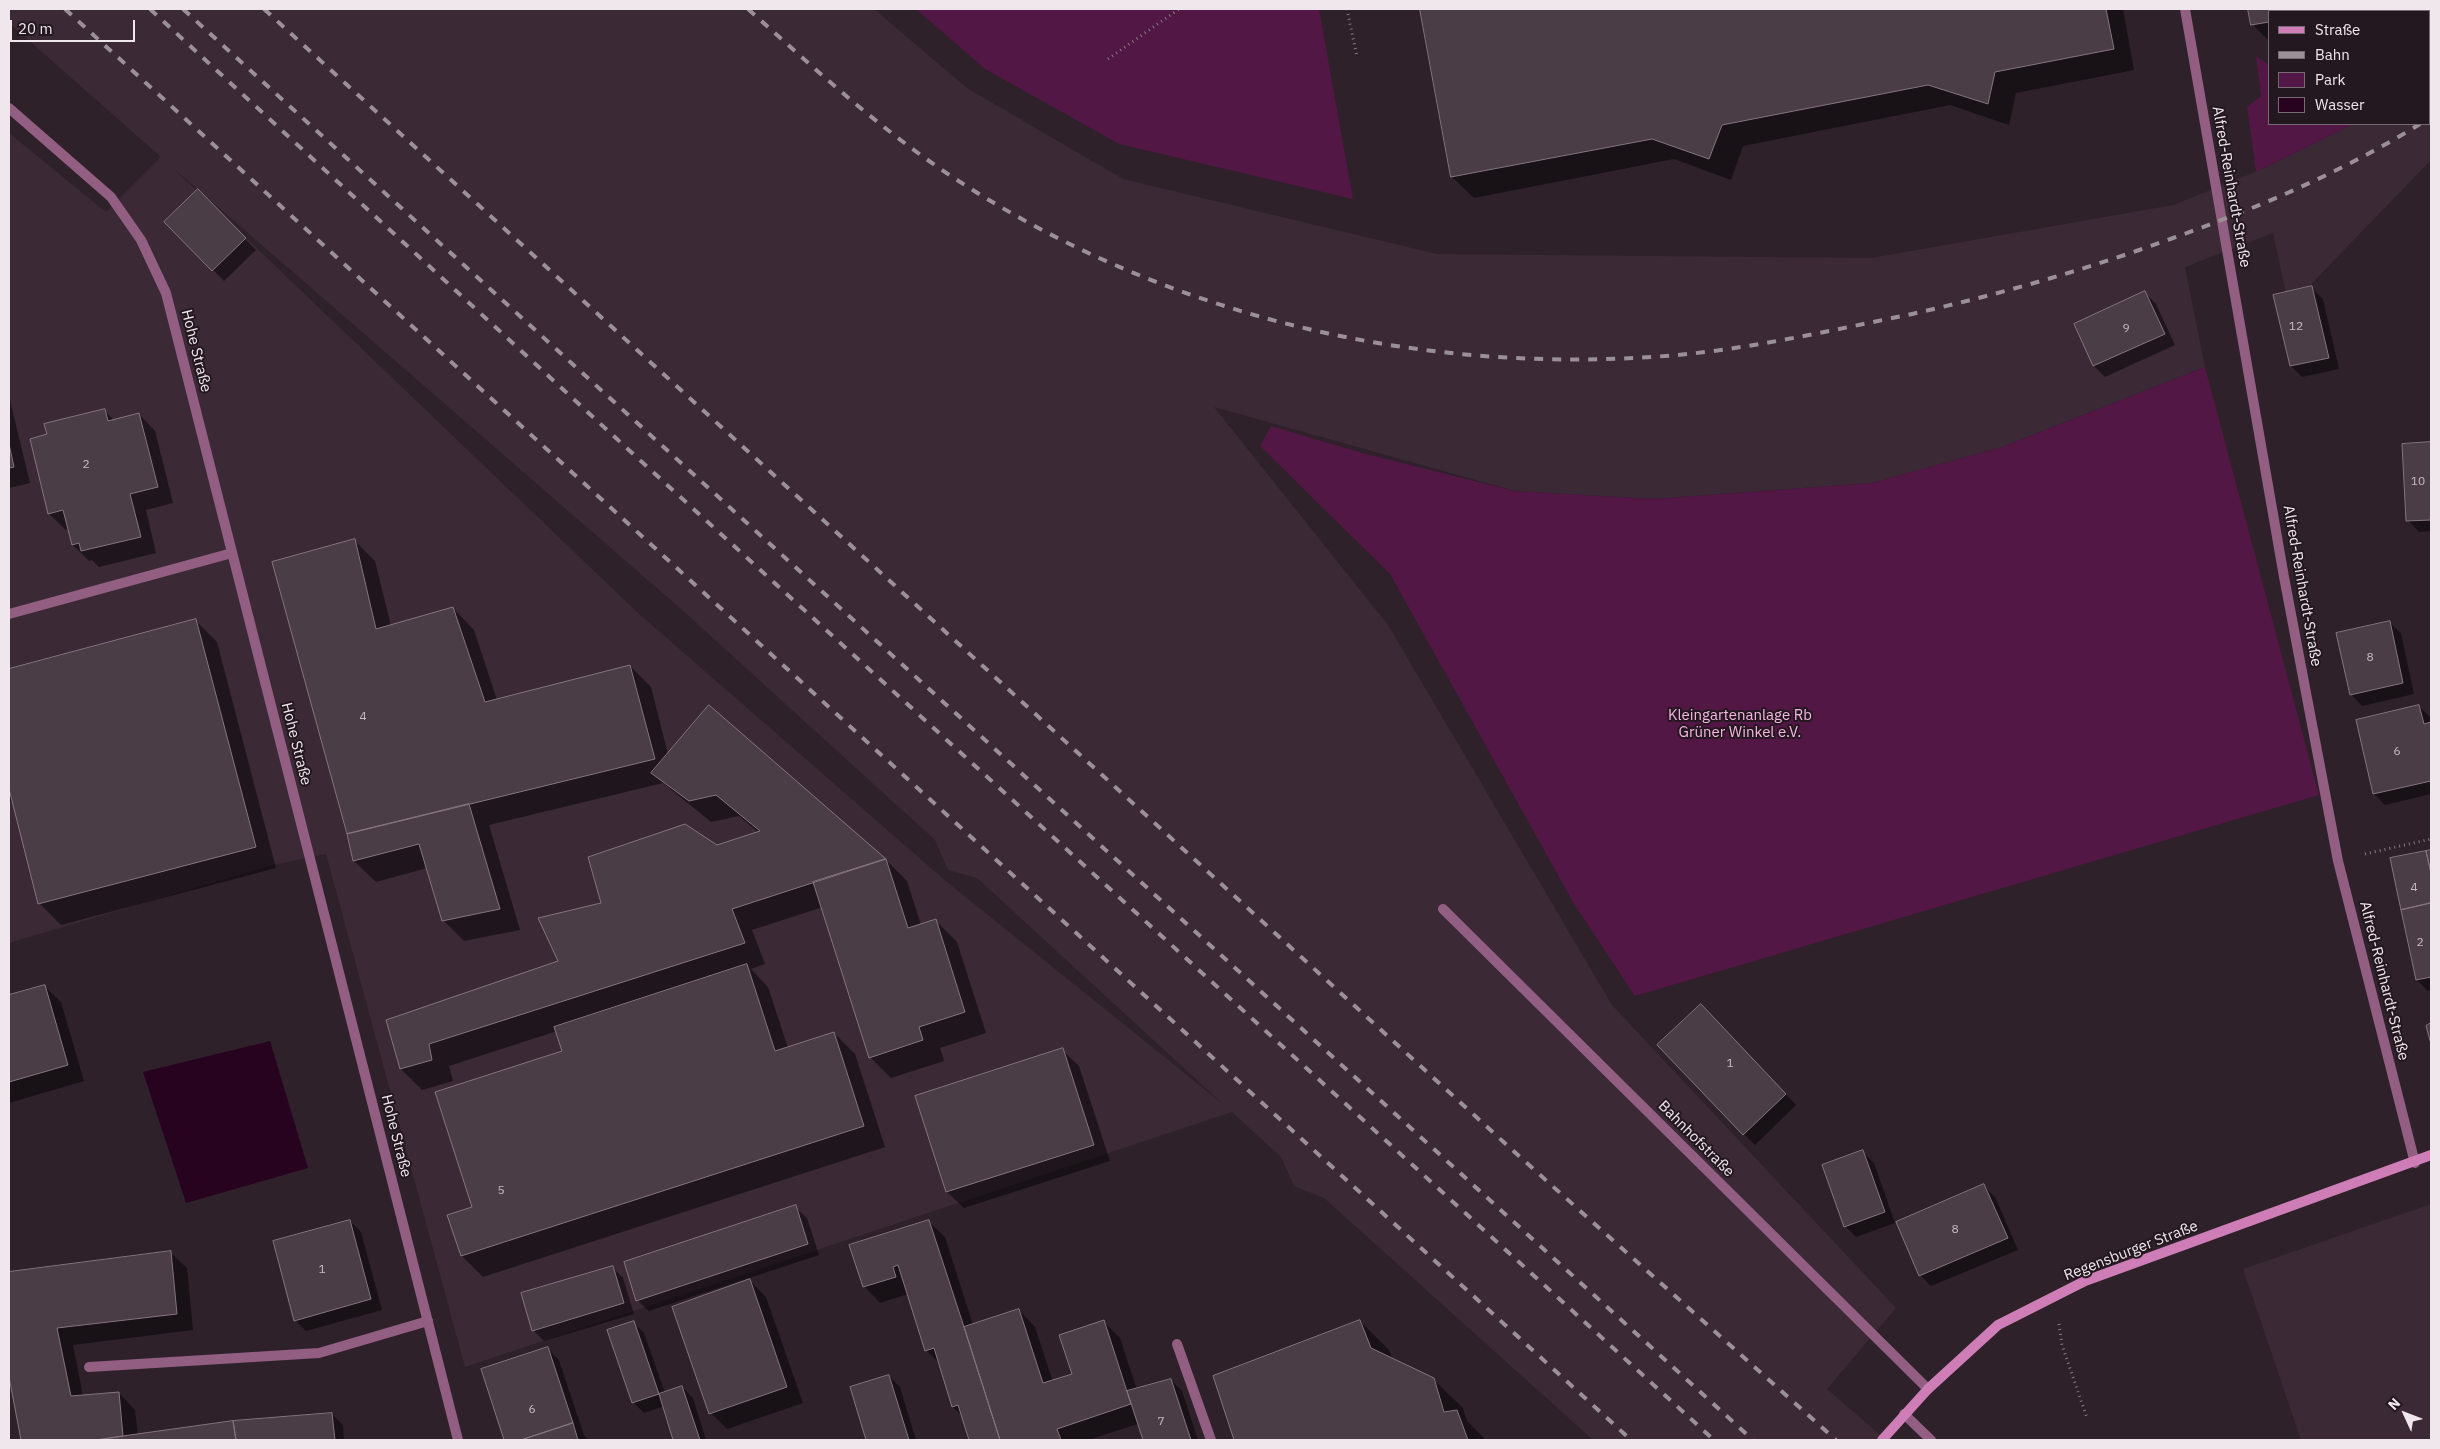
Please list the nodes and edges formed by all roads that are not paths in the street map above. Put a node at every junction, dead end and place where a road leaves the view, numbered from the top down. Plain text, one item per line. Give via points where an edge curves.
1 (2185, 9) edge
2 (9, 108) edge
3 (232, 553) junction
4 (9, 614) edge
5 (1443, 909) dead end
6 (2431, 1155) edge
7 (2415, 1163) junction
8 (428, 1321) junction
9 (1177, 1344) dead end
10 (89, 1367) dead end
11 (1928, 1389) junction
12 (1904, 1414) junction
13 (458, 1440) edge
14 (1211, 1440) edge
15 (1882, 1440) edge
16 (1932, 1440) edge

1 - 7 street, Alfred-Reinhardt-Straße via 2284,577 2338,861
2 - 3 street, Hohe Straße via 111,197 141,240 166,293
3 - 4 street
3 - 8 street, Hohe Straße
5 - 11 street, Bahnhofstraße
6 - 7 main road, Regensburger Straße
7 - 11 main road, Regensburger Straße via 2085,1281 1998,1325
8 - 10 street via 319,1352
8 - 13 street, Hohe Straße
9 - 14 street
11 - 12 main road, Regensburger Straße
12 - 15 main road, Regensburger Straße
12 - 16 street

